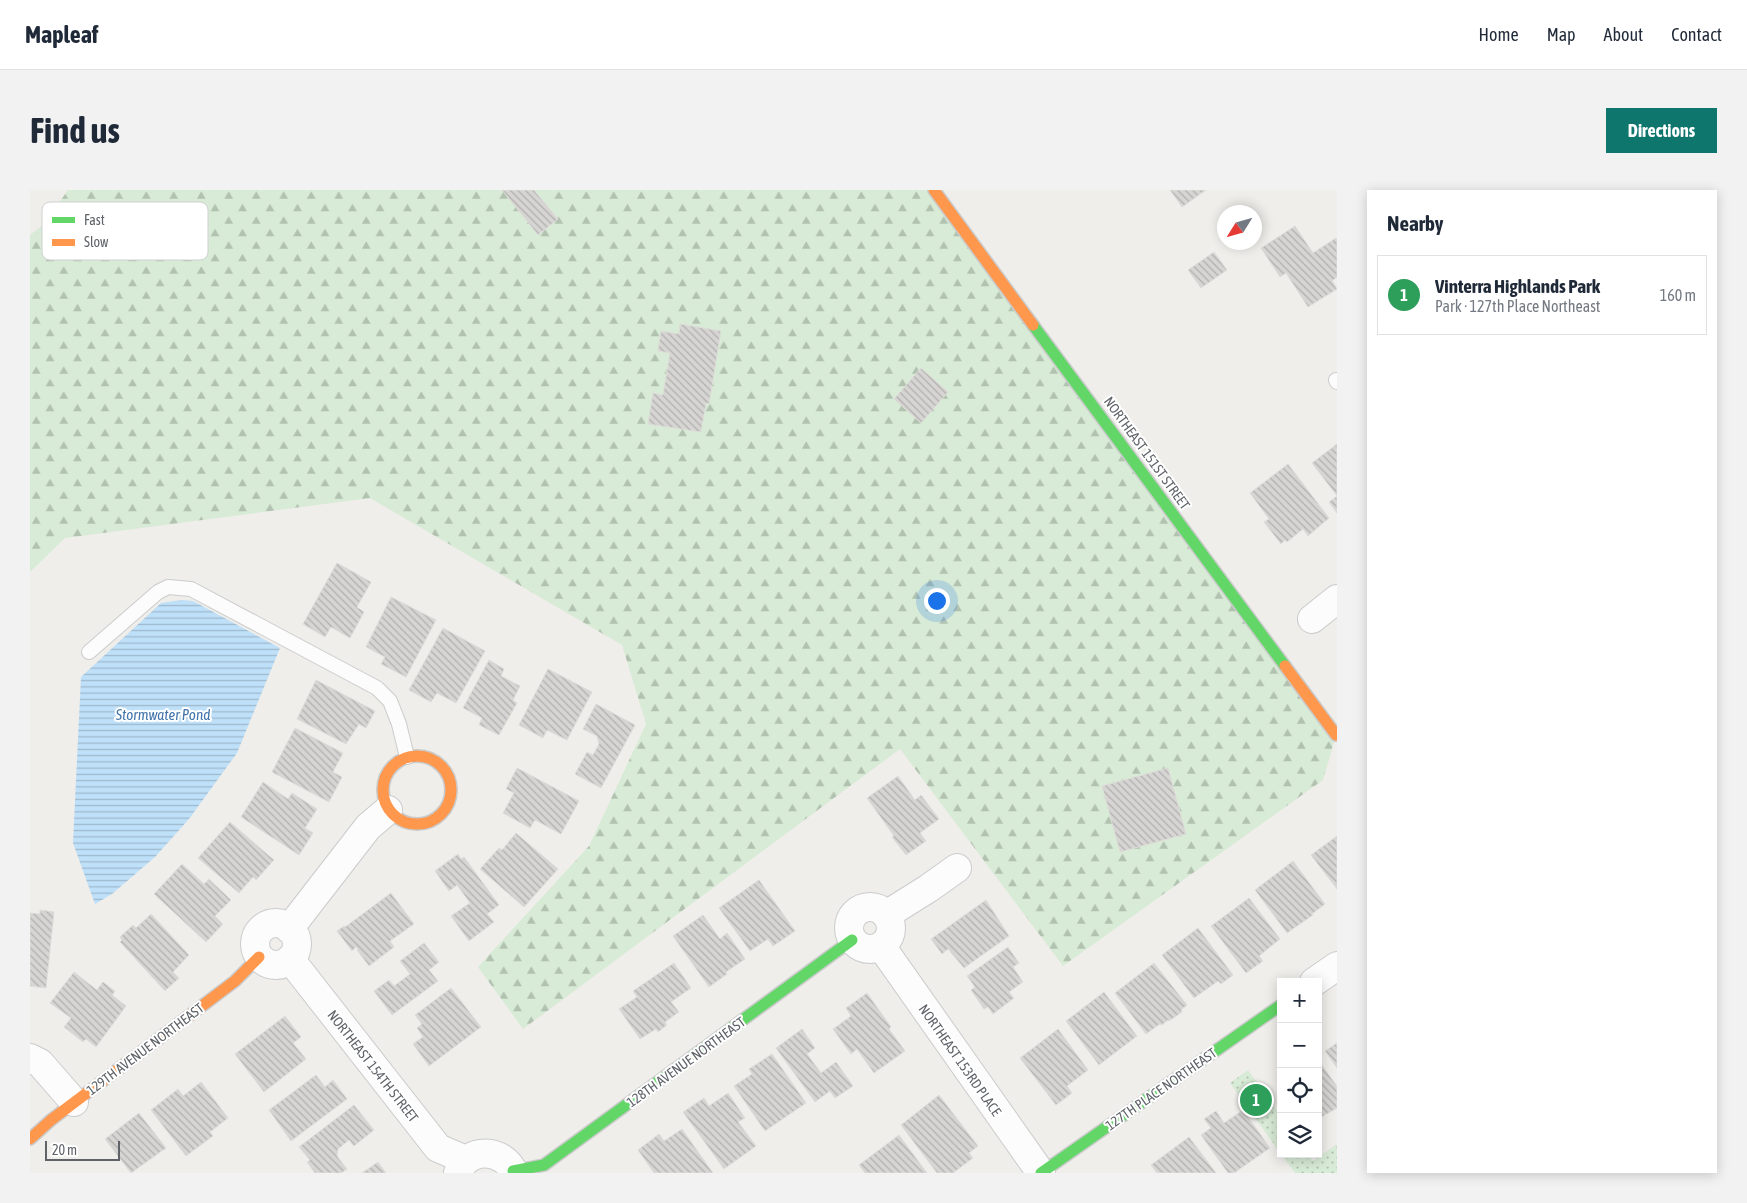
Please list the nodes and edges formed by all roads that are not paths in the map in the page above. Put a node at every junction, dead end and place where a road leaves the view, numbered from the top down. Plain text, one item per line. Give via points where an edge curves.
1 (934, 190) edge
2 (1337, 599) edge
3 (1312, 619) dead end
4 (89, 652) dead end
5 (1336, 734) dead end
6 (407, 757) junction
7 (388, 810) junction
8 (957, 868) dead end
9 (886, 916) junction
10 (290, 929) junction
11 (852, 940) junction
12 (880, 946) junction
13 (259, 957) junction
14 (290, 959) junction
15 (1337, 966) edge
16 (1320, 978) edge
17 (1277, 1008) edge
18 (30, 1058) edge
19 (74, 1102) junction
20 (30, 1139) edge
21 (462, 1166) edge
22 (513, 1172) edge
23 (1041, 1173) edge

1 - 5 street, NORTHEAST 151ST STREET
2 - 3 street
4 - 6 lane via 158,592 168,586 191,589 377,688 390,701
6 - 7 street via 393,765 384,778 383,800
6 - 7 street via 428,758 446,771 451,794 448,806 431,822 419,825 407,824
7 - 10 street via 368,826
8 - 9 street
9 - 11 street via 874,908 856,912 849,925
9 - 12 street via 889,935
10 - 13 street via 270,924 259,932 255,944
10 - 14 street via 296,948
11 - 12 street via 863,948
11 - 22 street, 128TH AVENUE NORTHEAST via 544,1165
12 - 23 street, NORTHEAST 153RD PLACE
13 - 14 street via 264,962 277,965
13 - 19 street, 129TH AVENUE NORTHEAST via 235,981
14 - 21 street, NORTHEAST 154TH STREET via 438,1148
15 - 16 street
17 - 23 street, 127TH PLACE NORTHEAST
18 - 19 street via 40,1063
19 - 20 street, 129TH AVENUE NORTHEAST
21 - 22 street via 472,1156 492,1154 502,1158

